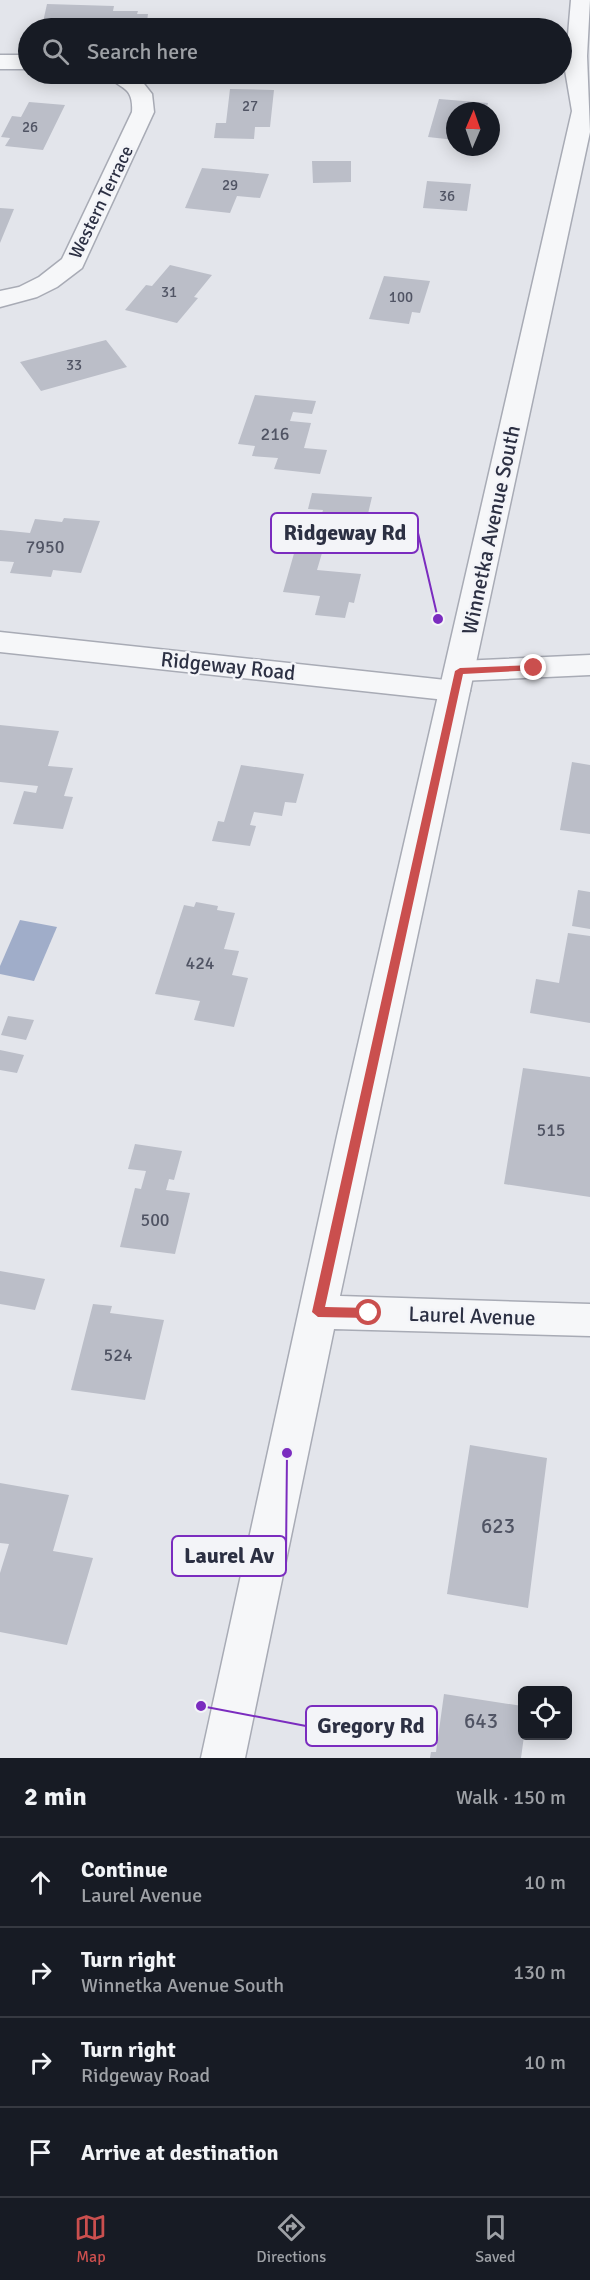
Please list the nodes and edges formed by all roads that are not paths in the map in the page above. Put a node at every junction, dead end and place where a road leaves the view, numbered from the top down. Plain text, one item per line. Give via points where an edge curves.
1 (582, 0) edge
2 (0, 62) edge
3 (18, 62) edge
4 (133, 84) edge
5 (588, 107) edge
6 (0, 299) edge
7 (0, 642) edge
8 (590, 664) edge
9 (457, 681) junction
10 (318, 1312) junction
11 (590, 1320) edge
12 (223, 1758) edge

1 - 5 street, Winnetka Avenue South via 575,59 576,89
2 - 3 street
4 - 6 street, Western Terrace via 145,102 143,112 73,262 48,282
5 - 9 street, Winnetka Avenue South
7 - 9 street, Ridgeway Road
8 - 9 street, Ridgeway Road
9 - 10 street, Winnetka Avenue South
10 - 11 street, Laurel Avenue
10 - 12 street, Winnetka Avenue South

